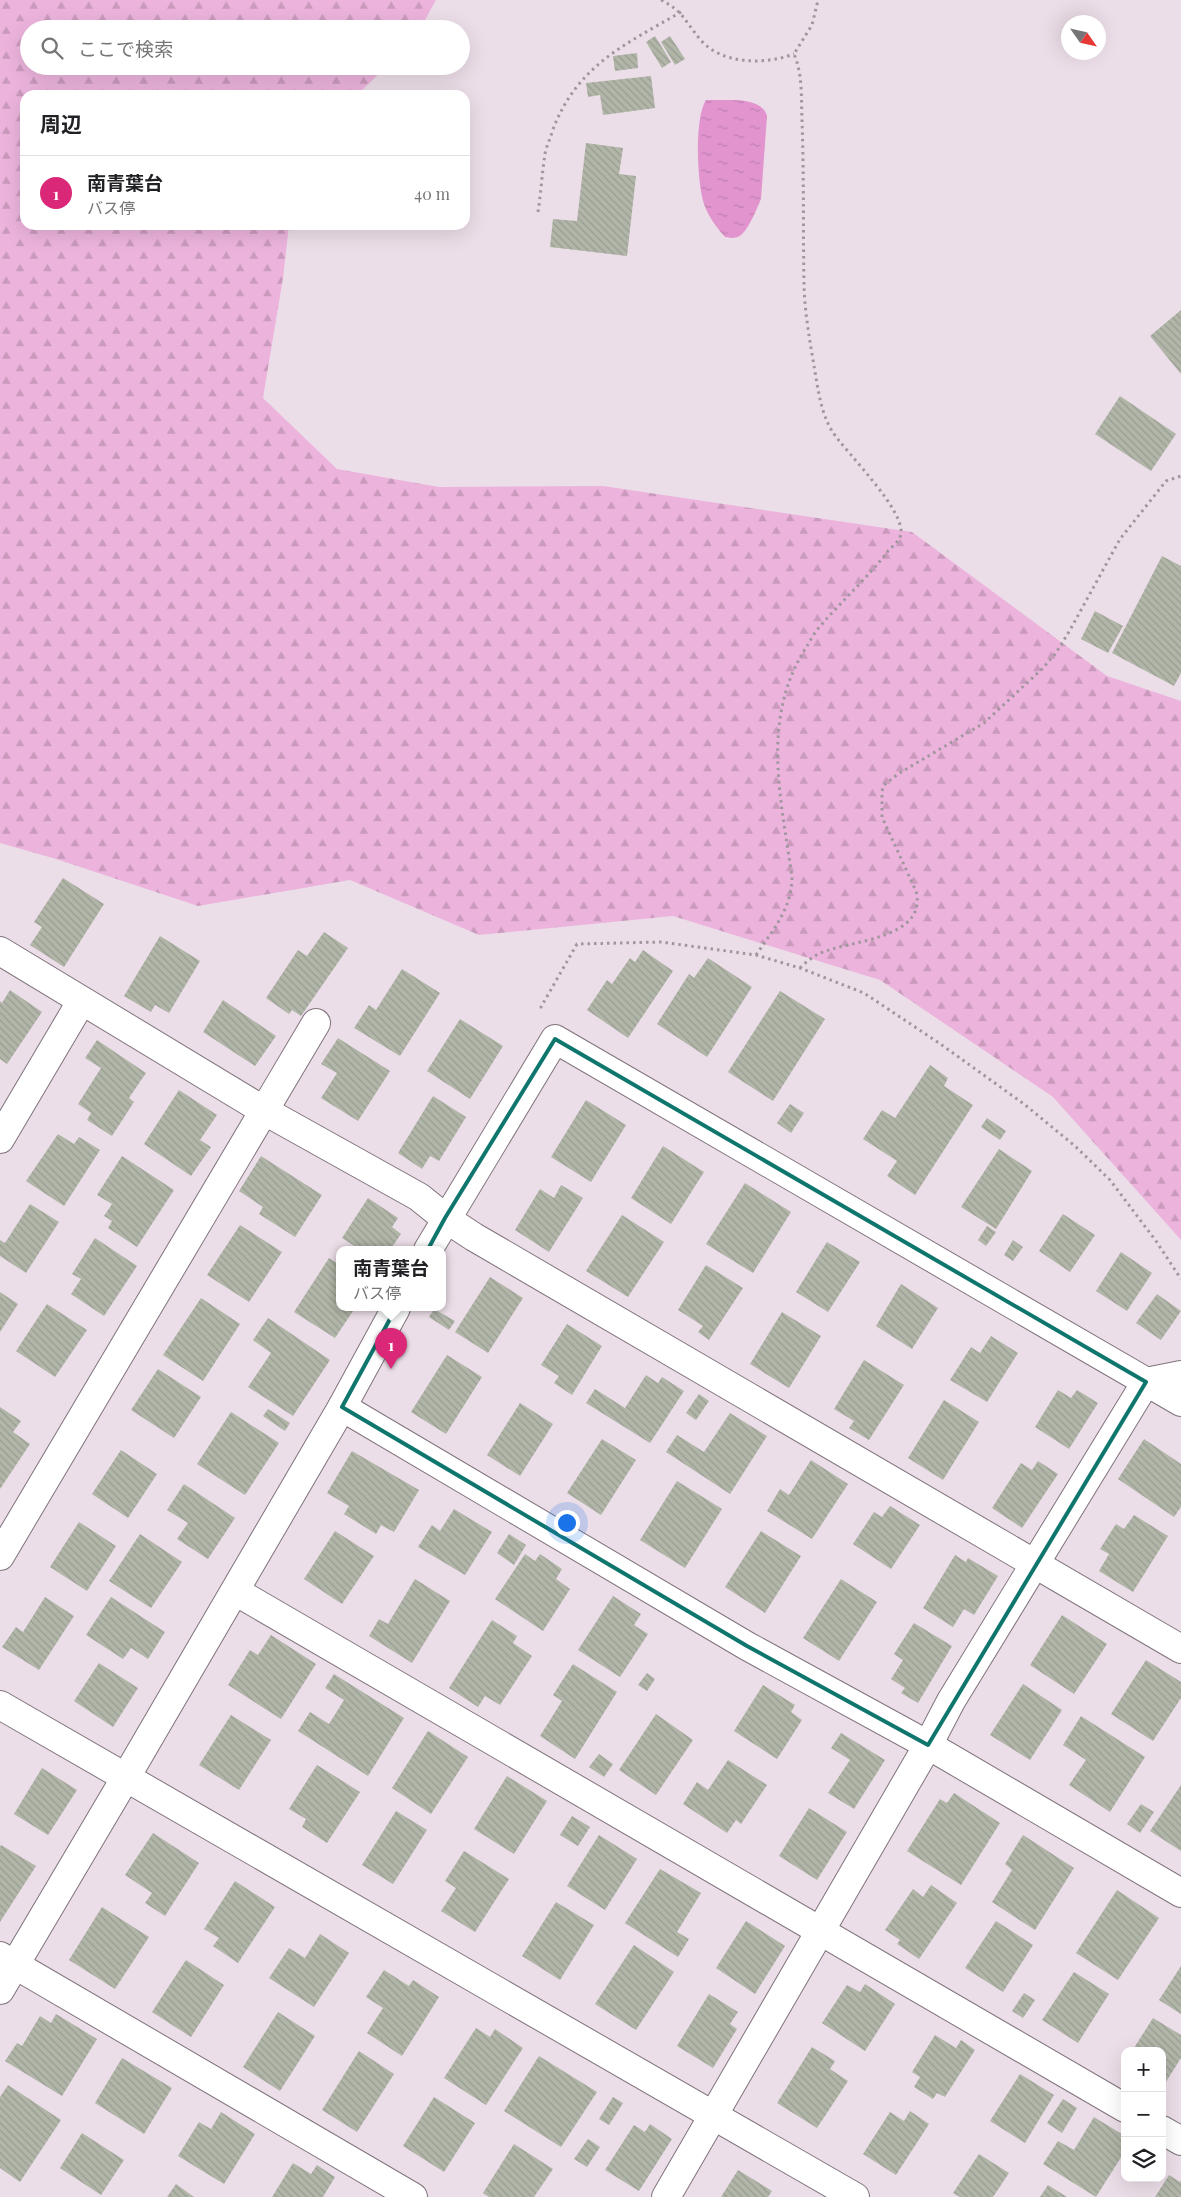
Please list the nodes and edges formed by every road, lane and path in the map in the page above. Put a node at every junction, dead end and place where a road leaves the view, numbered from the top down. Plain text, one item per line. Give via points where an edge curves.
1 (661, 0) edge
2 (818, 0) edge
3 (681, 12) junction
4 (794, 54) junction
5 (538, 212) dead end
6 (1181, 476) edge
7 (0, 951) edge
8 (756, 955) junction
9 (800, 968) junction
10 (81, 1002) junction
11 (316, 1023) dead end
12 (555, 1039) junction
13 (264, 1110) junction
14 (0, 1139) edge
15 (445, 1218) junction
16 (430, 1246) edge
17 (1181, 1278) edge
18 (394, 1311) edge
19 (1181, 1375) edge
20 (1146, 1382) junction
21 (1181, 1402) edge
22 (342, 1407) junction
23 (0, 1556) edge
24 (1034, 1564) junction
25 (235, 1591) junction
26 (1181, 1649) edge
27 (0, 1705) edge
28 (928, 1745) junction
29 (126, 1777) junction
30 (1181, 1893) edge
31 (821, 1930) junction
32 (7, 1961) edge
33 (0, 1990) edge
34 (1121, 2106) edge
35 (713, 2116) junction
36 (1166, 2132) edge
37 (1181, 2141) edge
38 (413, 2197) edge
39 (666, 2197) edge
40 (855, 2197) edge

1 - 3 path
2 - 4 path via 812,25
3 - 4 path via 700,40 723,56 778,60
3 - 5 path via 617,49 592,68 574,88 558,117 545,153
4 - 8 path via 800,68 801,87 804,289 821,403 832,431 887,498 901,523 900,537 820,625 799,658 784,695 776,751 792,892 787,908
6 - 9 path via 1166,481 1120,539 1070,630 1042,669 984,723 884,785 882,817 918,901 908,924 886,934 818,954
7 - 10 street
8 - 9 path
8 - 12 path via 661,942 577,944 541,1007
9 - 17 path via 864,993 939,1042 1052,1127 1110,1180
10 - 13 street
10 - 14 street
11 - 13 street
12 - 15 street
12 - 20 street
13 - 15 street via 419,1197
13 - 23 street
15 - 16 street
15 - 24 street
18 - 22 street
19 - 20 street
20 - 21 street
20 - 24 street
22 - 25 street
22 - 28 street via 747,1646
24 - 26 street
24 - 28 street
25 - 29 street
25 - 31 street
27 - 29 street
28 - 30 street
28 - 31 street
29 - 32 street
29 - 35 street
31 - 34 street
31 - 35 street
32 - 33 street
32 - 38 street
35 - 39 street
35 - 40 street
36 - 37 street

